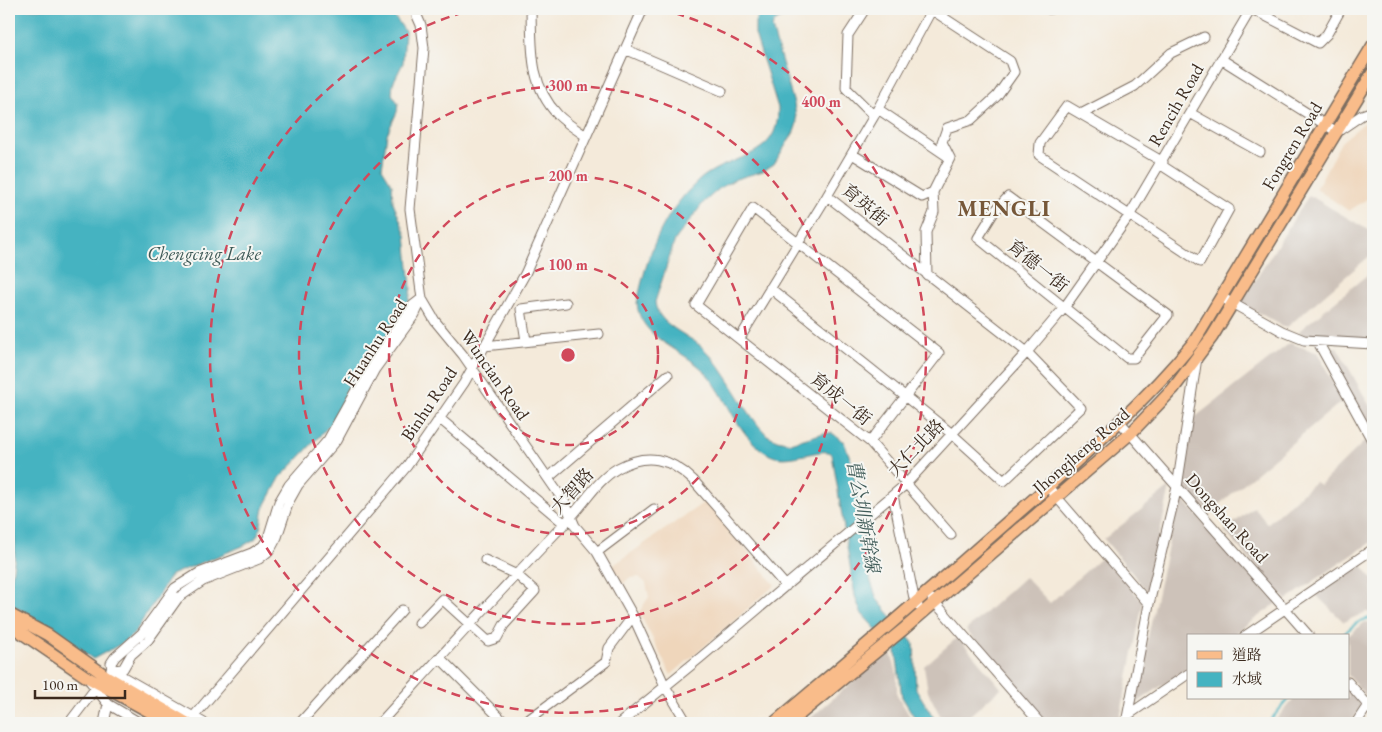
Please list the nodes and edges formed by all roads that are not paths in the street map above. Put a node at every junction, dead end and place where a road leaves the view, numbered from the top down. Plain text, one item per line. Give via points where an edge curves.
1 (414, 9) edge
2 (532, 9) edge
3 (644, 9) edge
4 (865, 9) edge
5 (932, 9) edge
6 (1251, 9) edge
7 (1341, 9) edge
8 (1204, 36) dead end
9 (1373, 45) edge
10 (625, 49) junction
11 (1221, 59) junction
12 (1373, 72) edge
13 (722, 91) dead end
14 (1373, 111) edge
15 (876, 113) junction
16 (1081, 114) junction
17 (1190, 114) junction
18 (1325, 126) junction
19 (1337, 132) junction
20 (586, 136) junction
21 (1260, 152) dead end
22 (852, 154) junction
23 (950, 158) junction
24 (1162, 163) junction
25 (932, 192) junction
26 (827, 196) junction
27 (1130, 216) junction
28 (797, 244) junction
29 (1099, 262) junction
30 (1239, 266) joint
31 (927, 275) junction
32 (1250, 275) joint
33 (770, 288) junction
34 (1221, 296) junction
35 (422, 299) junction
36 (566, 303) dead end
37 (1233, 303) junction
38 (1064, 308) junction
39 (599, 334) dead end
40 (740, 338) junction
41 (526, 341) junction
42 (1318, 342) junction
43 (1373, 344) edge
44 (484, 346) junction
45 (1027, 352) junction
46 (1198, 357) junction
47 (471, 369) junction
48 (668, 375) dead end
49 (905, 398) junction
50 (439, 418) junction
51 (1120, 422) junction
52 (1130, 433) junction
53 (952, 434) junction
54 (870, 442) junction
55 (1373, 442) edge
56 (548, 478) junction
57 (906, 484) junction
58 (1048, 487) junction
59 (1177, 487) junction
60 (893, 495) junction
61 (1056, 496) junction
62 (654, 509) dead end
63 (568, 521) junction
64 (951, 535) dead end
65 (1373, 549) edge
66 (597, 552) junction
67 (485, 560) dead end
68 (517, 575) junction
69 (786, 586) junction
70 (931, 598) junction
71 (1149, 604) junction
72 (919, 608) junction
73 (1286, 608) junction
74 (402, 610) dead end
75 (9, 614) edge
76 (633, 616) junction
77 (419, 623) dead end
78 (471, 624) junction
79 (9, 626) edge
80 (1248, 634) edge
81 (1307, 634) edge
82 (886, 636) junction
83 (440, 658) junction
84 (1187, 675) edge
85 (103, 679) junction
86 (1350, 684) edge
87 (665, 686) junction
88 (108, 704) junction
89 (1371, 708) edge
90 (1127, 719) edge
91 (190, 720) edge
92 (69, 723) edge
93 (104, 723) edge
94 (140, 723) edge
95 (170, 723) edge
96 (204, 723) edge
97 (300, 723) edge
98 (380, 723) edge
99 (505, 723) edge
100 (524, 723) edge
101 (620, 723) edge
102 (687, 723) edge
103 (774, 723) edge
104 (789, 723) edge
105 (1040, 723) edge
106 (1356, 723) edge

1 - 35 street, Wuncian Road via 421,25 424,48 410,210
2 - 20 street via 532,54 538,89 558,116
3 - 10 street, Binhu Road
4 - 15 street via 848,35 846,88
5 - 15 street, 育英街
5 - 23 street via 1010,61 1014,72 997,96 971,120 947,128 942,142
6 - 7 street via 1318,43
6 - 11 street, Rencih Road
8 - 16 street via 1171,53 1135,86
9 - 18 main road, Fongren Road
10 - 13 street
10 - 20 street, Binhu Road
11 - 17 street, Rencih Road
11 - 18 street
12 - 19 main road, Fongren Road
14 - 19 street
15 - 22 street, 育英街
15 - 23 street
16 - 24 street
16 - 27 street via 1067,106 1040,143 1039,155
17 - 21 street
17 - 24 street, Rencih Road
18 - 19 street
18 - 30 main road, Fongren Road
19 - 32 main road, Fongren Road
20 - 44 street, Binhu Road via 525,274
22 - 25 street via 922,197
22 - 26 street, 育英街
23 - 25 street
24 - 27 street, Rencih Road
24 - 27 street via 1229,209 1200,262
25 - 31 street via 934,212 926,232
26 - 28 street
26 - 31 street, 育英街
27 - 29 street, 大仁北路
28 - 33 street
28 - 40 street, 育成一街 via 753,208 696,305
28 - 49 street via 939,353
29 - 38 street, 大仁北路
29 - 38 street via 1168,315 1134,357 1128,358
29 - 38 street, 育德一街 via 1008,197 994,212 978,238
30 - 34 main road, Jhongjheng Road
31 - 45 street, 育英街
32 - 37 main road, Jhongjheng Road
33 - 40 street
33 - 49 street
34 - 37 street
34 - 51 main road, Jhongjheng Road via 1194,342 1162,381
35 - 47 street, Wuncian Road
35 - 85 street, Huanhu Road via 415,314 374,369 337,440 298,485 270,550 259,559 221,569 178,598 123,669
36 - 41 street via 521,309
37 - 42 street via 1282,331
37 - 46 main road, Jhongjheng Road
38 - 45 street, 大仁北路
39 - 41 street
40 - 54 street, 育成一街
41 - 44 street
42 - 43 street
42 - 55 street
44 - 47 street, Binhu Road
45 - 53 street, 大仁北路
45 - 53 street, 育英街 via 1081,408 1004,481
46 - 52 main road, Jhongjheng Road via 1173,389
46 - 59 street
47 - 50 street, Binhu Road
47 - 56 street, Wuncian Road
48 - 56 street
49 - 53 street
49 - 54 street
50 - 63 street
50 - 91 street, Binhu Road via 407,466
51 - 52 street, Dongshan Road
51 - 58 main road, Jhongjheng Road
52 - 59 street, Dongshan Road
52 - 61 main road, Jhongjheng Road
53 - 57 street, 大仁北路
54 - 57 street, 育成一街
56 - 63 street, Wuncian Road via 565,503
57 - 60 street, 大仁北路
57 - 64 street, 育成一街
58 - 61 street
58 - 70 main road, Jhongjheng Road
59 - 71 street
59 - 73 street, Dongshan Road
60 - 69 street, 大仁北路
60 - 72 street
61 - 70 main road, Jhongjheng Road
61 - 71 street
62 - 66 street
63 - 66 street, Wuncian Road
63 - 68 street, 大智路
63 - 69 street, 大智路 via 604,478 618,468 633,462 662,459 681,468 694,480
65 - 73 street
66 - 76 street, Wuncian Road
67 - 68 street
68 - 78 street, 大智路
68 - 78 street via 535,591 497,638 488,641
69 - 87 street, 大仁北路
70 - 72 main road, Jhongjheng Road
70 - 105 street
71 - 90 street
72 - 82 main road, Jhongjheng Road via 897,619
72 - 82 main road, Jhongjheng Road via 905,628
73 - 80 street
73 - 81 street, Dongshan Road
74 - 97 street
75 - 85 main road via 93,665
76 - 87 street, Wuncian Road
76 - 100 street via 609,648 606,662
77 - 78 street via 442,599
78 - 83 street, 大智路
79 - 85 main road via 85,676
82 - 103 main road
82 - 104 main road
83 - 98 street, 大智路
83 - 99 street
84 - 90 street
85 - 88 street
85 - 91 main road
85 - 92 street, Huanhu Road
85 - 95 main road
86 - 89 street
87 - 101 street, 大仁北路
87 - 102 street, Wuncian Road
88 - 93 street
88 - 94 street
89 - 106 street
91 - 96 street

